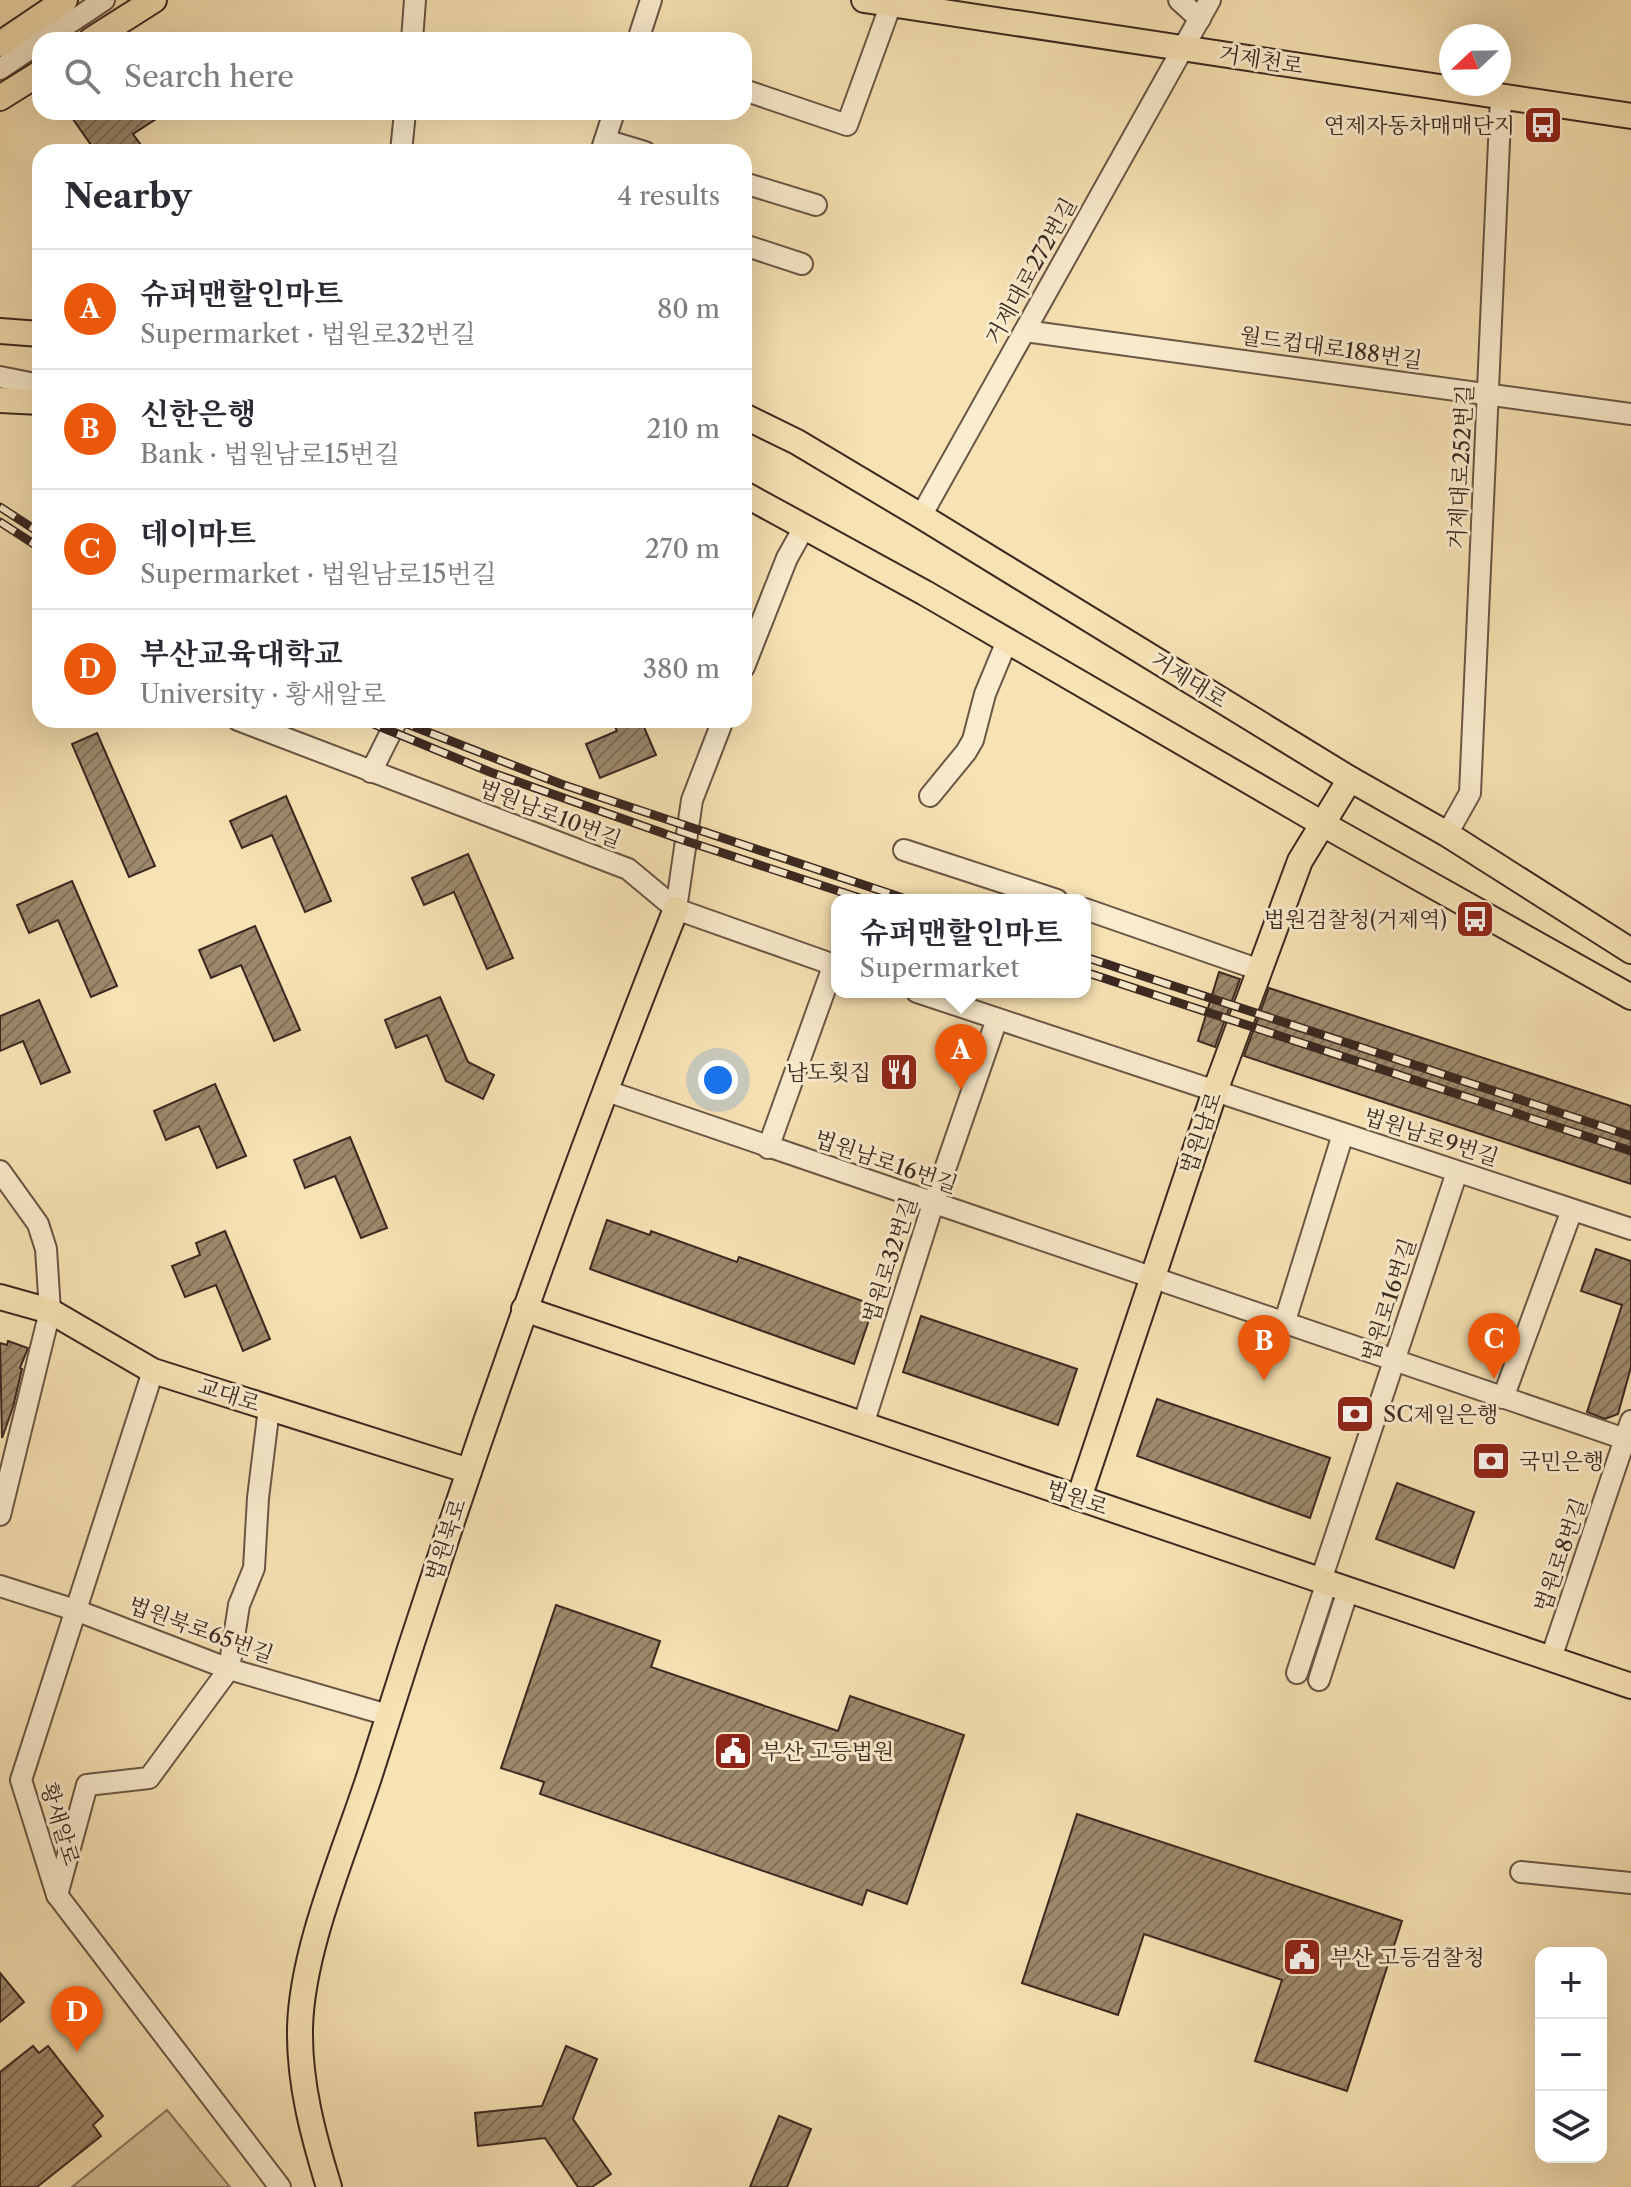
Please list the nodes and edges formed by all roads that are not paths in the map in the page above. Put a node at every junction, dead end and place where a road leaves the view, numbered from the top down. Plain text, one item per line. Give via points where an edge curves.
1 (65, 0) edge
2 (104, 0) edge
3 (154, 0) edge
4 (415, 0) edge
5 (651, 0) edge
6 (864, 0) edge
7 (1179, 0) edge
8 (1210, 0) edge
9 (891, 4) junction
10 (1200, 19) junction
11 (56, 32) edge
12 (104, 32) edge
13 (413, 32) edge
14 (641, 32) edge
15 (0, 44) edge
16 (32, 48) edge
17 (1183, 48) junction
18 (0, 69) edge
19 (32, 78) edge
20 (752, 93) edge
21 (1501, 97) junction
22 (0, 98) edge
23 (1631, 116) edge
24 (404, 120) edge
25 (611, 120) edge
26 (402, 144) edge
27 (604, 144) edge
28 (752, 185) edge
29 (816, 205) dead end
30 (752, 248) edge
31 (802, 264) dead end
32 (1, 331) edge
33 (1025, 331) junction
34 (32, 333) edge
35 (0, 377) edge
36 (32, 383) edge
37 (1489, 394) junction
38 (0, 400) edge
39 (32, 402) edge
40 (1631, 414) edge
41 (752, 420) edge
42 (752, 498) edge
43 (921, 516) junction
44 (805, 526) junction
45 (1007, 641) junction
46 (752, 647) edge
47 (258, 728) edge
48 (393, 728) edge
49 (720, 728) edge
50 (371, 772) junction
51 (1350, 779) junction
52 (930, 796) dead end
53 (1321, 823) junction
54 (1447, 834) junction
55 (904, 850) dead end
56 (1039, 894) edge
57 (676, 909) junction
58 (1091, 911) edge
59 (1631, 951) edge
60 (831, 964) edge
61 (1260, 970) junction
62 (831, 976) edge
63 (1631, 997) edge
64 (935, 998) edge
65 (997, 1019) junction
66 (604, 1090) junction
67 (1215, 1091) junction
68 (1343, 1134) junction
69 (768, 1148) junction
70 (0, 1171) edge
71 (1457, 1172) junction
72 (933, 1204) junction
73 (1572, 1210) junction
74 (1631, 1229) edge
75 (1152, 1279) junction
76 (0, 1297) edge
77 (524, 1309) junction
78 (50, 1311) junction
79 (1284, 1324) junction
80 (1394, 1361) junction
81 (153, 1371) junction
82 (1503, 1398) junction
83 (269, 1408) junction
84 (863, 1425) junction
85 (1628, 1430) edge
86 (469, 1471) junction
87 (1622, 1479) edge
88 (1079, 1498) junction
89 (0, 1515) edge
90 (1332, 1584) junction
91 (0, 1586) edge
92 (78, 1611) junction
93 (1551, 1658) junction
94 (229, 1669) junction
95 (1297, 1673) dead end
96 (1319, 1680) dead end
97 (1631, 1686) edge
98 (388, 1715) junction
99 (1521, 1872) dead end
100 (1631, 1883) edge
101 (57, 1895) junction
102 (280, 2187) edge
103 (329, 2187) edge

1 - 15 main road
2 - 11 street
3 - 12 main road
4 - 13 street
5 - 14 street
6 - 9 main road, 거제천로
7 - 10 street
8 - 10 street, 거제대로272번길
9 - 17 main road, 거제천로
9 - 20 street via 847,125
10 - 17 street, 거제대로272번길
16 - 18 street
17 - 21 main road, 거제천로
17 - 33 street, 거제대로272번길
19 - 22 main road
21 - 23 main road, 거제천로
21 - 37 street, 거제대로252번길
24 - 26 street
25 - 27 street
28 - 29 street
30 - 31 street
32 - 34 main road
33 - 37 street, 월드컵대로188번길
33 - 43 street, 거제대로272번길
35 - 36 street
37 - 40 street, 월드컵대로188번길
37 - 54 street, 거제대로252번길 via 1470,793
38 - 39 main road
41 - 43 main road, 거제대로
42 - 44 main road
43 - 51 main road, 거제대로
44 - 45 main road
44 - 46 street
45 - 52 street via 973,740
45 - 53 main road
47 - 50 street, 법원남로10번길
48 - 50 street
49 - 57 street via 692,800
50 - 57 street, 법원남로10번길 via 628,869
51 - 53 main road, 법원남로
51 - 54 main road, 거제대로
53 - 61 main road, 법원남로 via 1300,861
53 - 63 main road
54 - 59 main road, 거제대로
55 - 56 street
57 - 60 street, 법원남로10번길
57 - 66 main road, 법원북로
58 - 61 street
61 - 67 main road, 법원남로
62 - 69 street
64 - 65 street
65 - 67 street
65 - 72 street, 법원로32번길
66 - 69 street, 법원남로16번길
66 - 77 main road, 법원북로
67 - 68 street, 법원남로9번길
67 - 75 main road, 법원남로
68 - 71 street, 법원남로9번길
68 - 79 street
69 - 72 street, 법원남로16번길
70 - 78 street via 38,1224 46,1249
71 - 73 street, 법원남로9번길
71 - 80 street, 법원로16번길
72 - 75 street, 법원남로16번길
72 - 84 street, 법원로32번길
73 - 74 street, 법원남로9번길
73 - 82 street
75 - 79 street, 법원남로16번길
75 - 88 main road, 법원남로
76 - 78 main road, 교대로
77 - 84 main road, 법원로
77 - 86 main road, 법원북로
78 - 81 main road, 교대로
78 - 89 street
79 - 80 street, 법원남로16번길
80 - 82 street, 법원남로16번길
80 - 90 street, 법원로16번길
81 - 83 main road, 교대로
81 - 92 street, 황새알로
82 - 85 street, 법원남로16번길
83 - 86 main road, 교대로
83 - 94 street via 254,1568 239,1605
84 - 88 main road, 법원로
85 - 87 street, 법원로8번길
86 - 98 main road, 법원북로
87 - 93 street, 법원로8번길
88 - 90 main road, 법원로
90 - 93 main road, 법원로
90 - 95 street
90 - 96 street
91 - 92 street, 법원북로65번길
92 - 94 street, 법원북로65번길
92 - 101 street, 황새알로 via 21,1780
93 - 97 main road, 법원로
94 - 98 street, 법원북로65번길
94 - 101 street via 149,1778 87,1785
98 - 103 main road, 법원북로 via 310,1956 300,2027 304,2090
99 - 100 street
101 - 102 street, 황새알로

